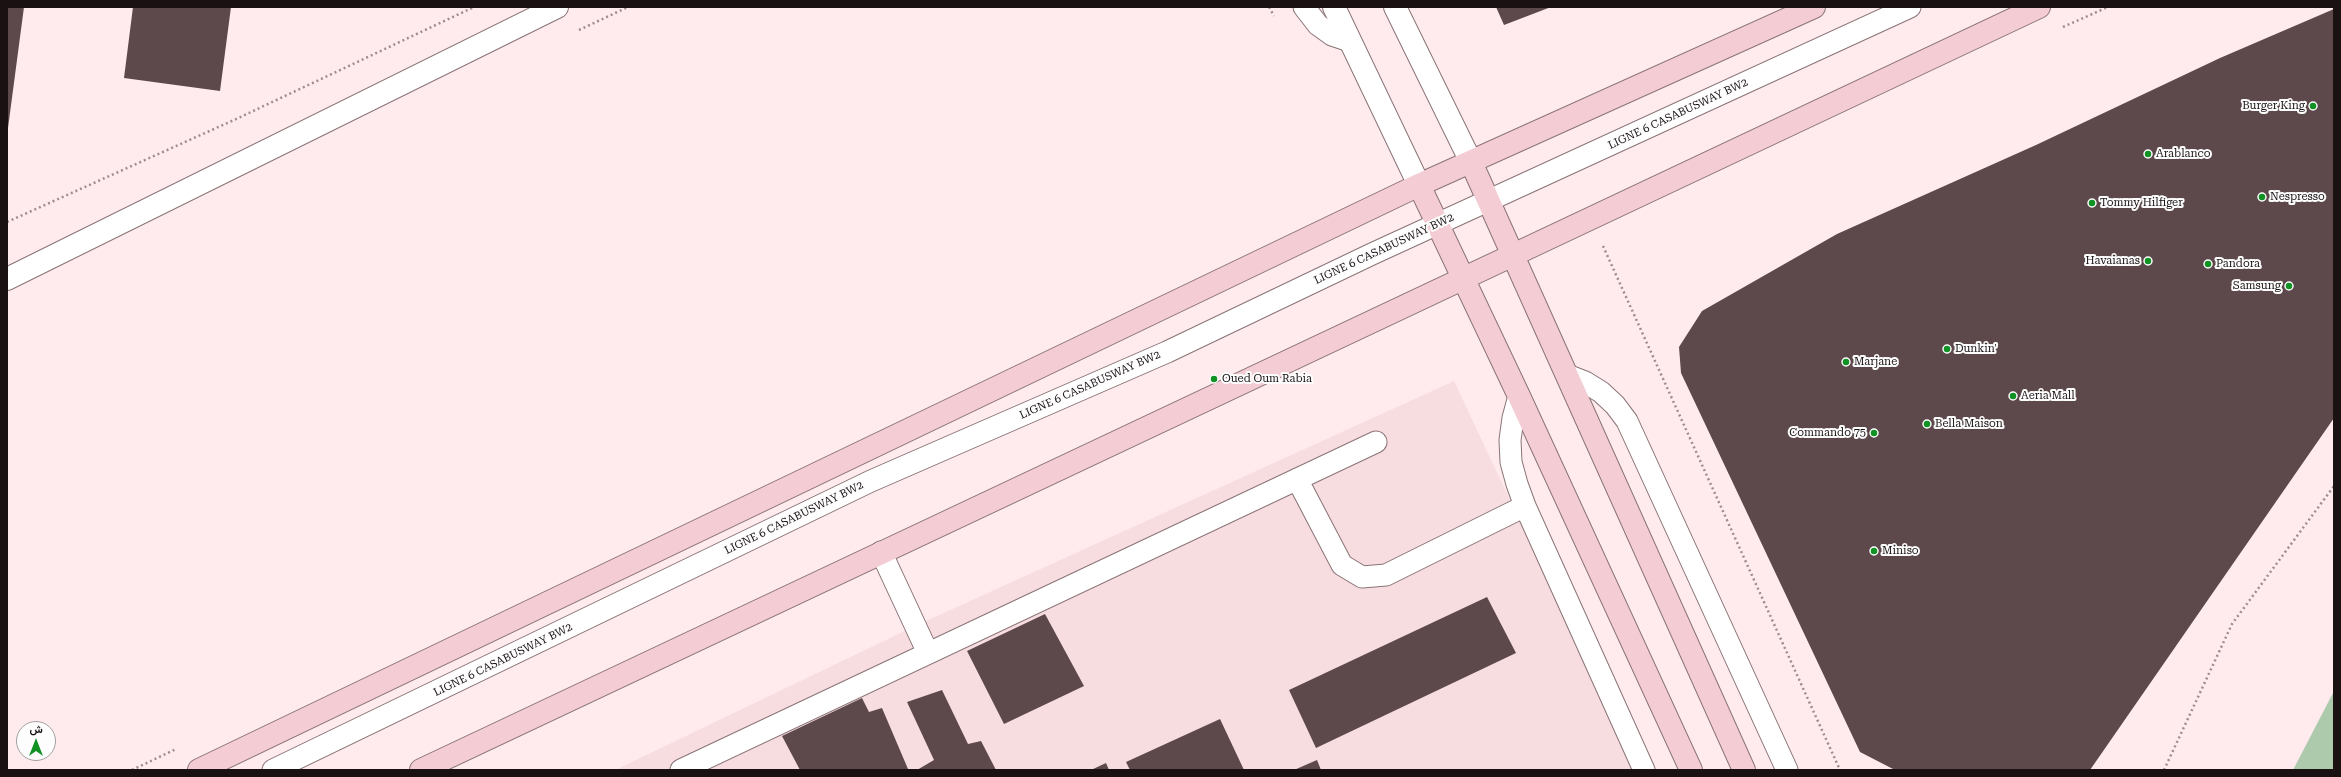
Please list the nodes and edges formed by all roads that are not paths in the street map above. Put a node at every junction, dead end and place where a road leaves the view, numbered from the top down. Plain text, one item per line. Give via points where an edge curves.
1 (557, 7) edge
2 (1304, 7) edge
3 (1334, 7) edge
4 (1814, 7) edge
5 (1910, 7) edge
6 (2039, 7) edge
7 (1401, 12) edge
8 (1350, 41) junction
9 (1470, 162) junction
10 (1419, 185) junction
11 (1488, 201) junction
12 (1437, 224) junction
13 (1513, 255) junction
14 (1463, 278) junction
15 (7, 279) edge
16 (1566, 375) junction
17 (1519, 396) junction
18 (1376, 442) dead end
19 (1297, 479) junction
20 (1525, 506) junction
21 (881, 552) junction
22 (928, 653) junction
23 (199, 770) edge
24 (273, 770) edge
25 (421, 770) edge
26 (681, 770) edge
27 (1644, 770) edge
28 (1691, 770) edge
29 (1744, 770) edge
30 (1787, 770) edge

1 - 15 street
2 - 8 lane via 1318,25 1332,35
3 - 8 street
4 - 9 main road
5 - 11 lane, LIGNE 6 CASABUSWAY BW2
6 - 13 main road
7 - 9 street
8 - 10 street
9 - 10 main road
9 - 11 main road
10 - 12 main road
10 - 23 main road
11 - 12 lane, LIGNE 6 CASABUSWAY BW2
11 - 13 main road
12 - 14 main road
12 - 24 lane, LIGNE 6 CASABUSWAY BW2 via 1167,352 871,481
13 - 14 main road
13 - 16 main road
14 - 17 main road
14 - 21 main road
16 - 29 main road
16 - 30 lane via 1601,392 1627,421
17 - 20 lane via 1510,440 1511,462
17 - 28 main road
18 - 19 lane
19 - 20 lane via 1342,565 1362,577 1386,575
19 - 22 lane
20 - 27 lane
21 - 22 lane
21 - 25 main road
22 - 26 lane

